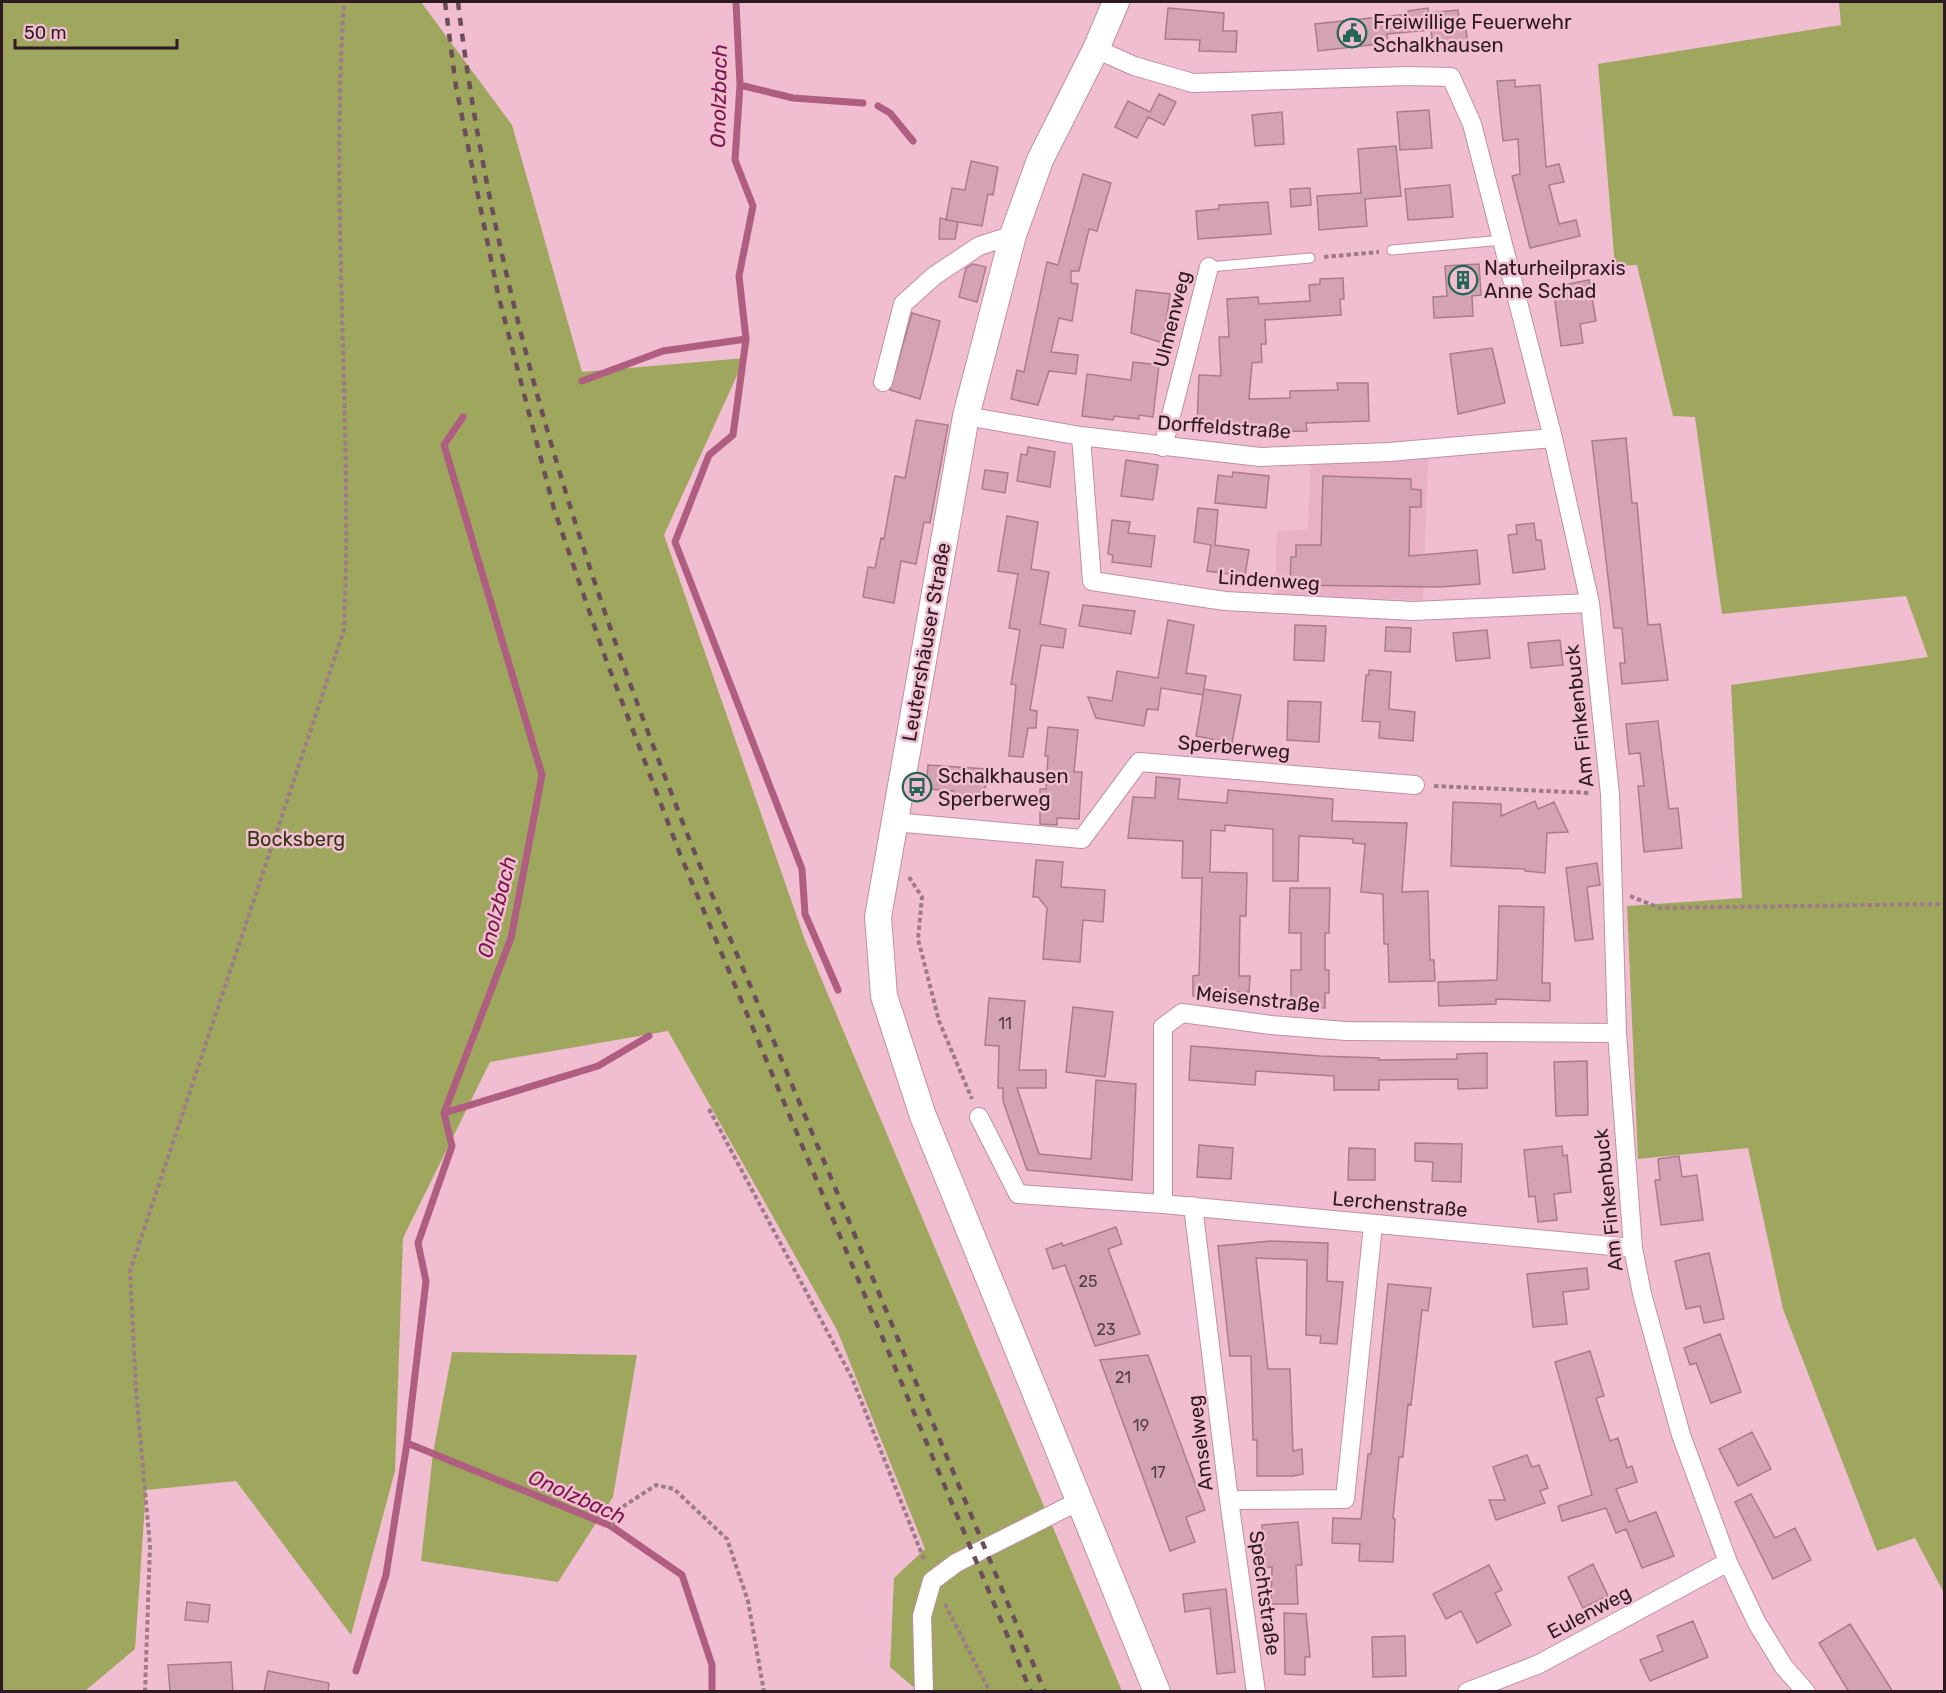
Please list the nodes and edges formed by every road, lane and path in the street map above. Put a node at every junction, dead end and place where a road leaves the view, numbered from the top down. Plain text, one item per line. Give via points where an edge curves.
1 (344, 2) edge
2 (1116, 2) edge
3 (1096, 49) junction
4 (1013, 235) junction
5 (1503, 240) junction
6 (1392, 250) joint
7 (1310, 258) joint
8 (1209, 267) joint
9 (883, 382) dead end
10 (966, 416) junction
11 (1081, 436) junction
12 (1552, 438) junction
13 (1163, 447) junction
14 (1590, 603) junction
15 (1415, 785) joint
16 (1610, 794) junction
17 (894, 822) junction
18 (886, 868) junction
19 (1613, 889) junction
20 (1944, 904) edge
21 (1617, 1033) junction
22 (709, 1109) dead end
23 (979, 1117) joint
24 (1163, 1204) junction
25 (1193, 1206) junction
26 (1373, 1225) junction
27 (1633, 1248) junction
28 (1229, 1500) junction
29 (1079, 1501) junction
30 (611, 1526) dead end
31 (1728, 1562) junction
32 (932, 1581) junction
33 (928, 1686) edge
34 (145, 1692) edge
35 (764, 1692) edge
36 (990, 1692) edge
37 (1157, 1692) edge
38 (1256, 1692) edge
39 (1467, 1692) edge
40 (1806, 1692) edge

1 - 34 path via 339,244 348,534 344,630 130,1271 150,1546
2 - 3 main road, Leutershäuser Straße
3 - 4 main road, Leutershäuser Straße via 1040,160
3 - 5 street, Am Finkenbuck via 1134,66 1193,83 1450,77 1472,124
4 - 9 street via 979,246 934,276 903,304
4 - 10 main road, Leutershäuser Straße
5 - 6 lane
5 - 12 street, Am Finkenbuck
6 - 7 path
7 - 8 lane, Ulmenweg
8 - 13 street, Ulmenweg
10 - 11 street, Dorffeldstraße
10 - 17 main road, Leutershäuser Straße
11 - 13 street, Dorffeldstraße
11 - 14 street, Lindenweg via 1092,581 1225,601 1413,611
12 - 13 street, Dorffeldstraße via 1389,452 1260,457
12 - 14 street, Am Finkenbuck
14 - 16 street, Am Finkenbuck
15 - 16 path
15 - 17 street, Sperberweg via 1139,762 1082,839
16 - 19 street, Am Finkenbuck
17 - 18 main road, Leutershäuser Straße
18 - 23 path via 910,878 922,897 918,939 939,1020
18 - 29 main road, Leutershäuser Straße via 878,917 884,996 923,1116
19 - 20 path via 1660,908
19 - 21 street, Am Finkenbuck
21 - 24 street, Meisenstraße via 1346,1031 1182,1013 1163,1027
21 - 27 street, Am Finkenbuck
22 - 32 path via 852,1378
23 - 24 street via 1018,1194
24 - 25 street, Lerchenstraße
25 - 26 street, Lerchenstraße
25 - 28 street, Amselweg
26 - 27 street, Lerchenstraße
26 - 28 street, Amselweg via 1345,1499
27 - 31 street, Am Finkenbuck via 1681,1435
28 - 38 street, Spechtstraße
29 - 32 street via 956,1563
29 - 37 main road, Leutershäuser Straße
30 - 35 path via 624,1506 657,1485 674,1489 727,1539 748,1601
31 - 39 street, Eulenweg via 1539,1664
31 - 40 street, Am Finkenbuck via 1757,1623 1784,1667
32 - 33 street via 922,1616
32 - 36 path

